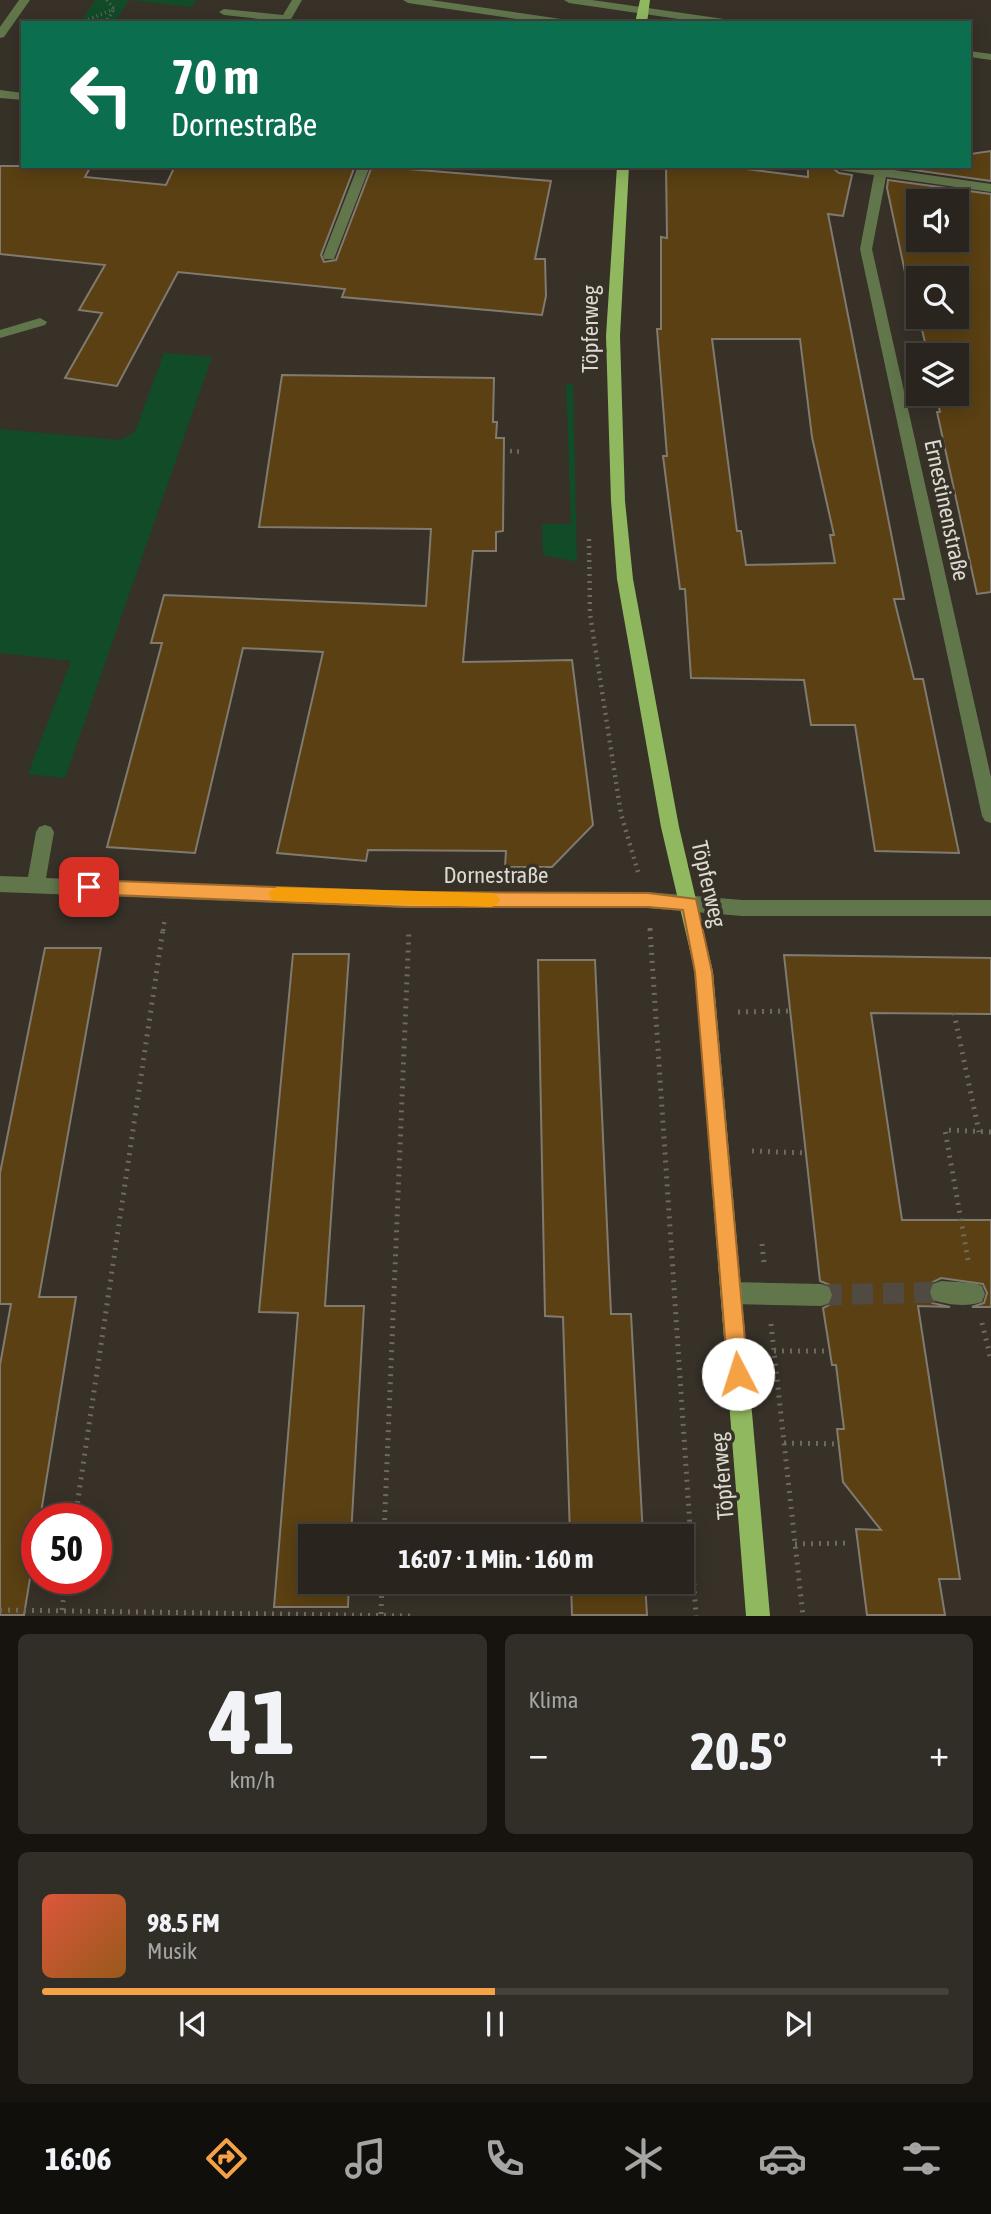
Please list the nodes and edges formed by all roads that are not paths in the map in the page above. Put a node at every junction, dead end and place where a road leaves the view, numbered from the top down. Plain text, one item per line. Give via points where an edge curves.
1 (25, 0) edge
2 (232, 0) edge
3 (297, 0) edge
4 (408, 0) edge
5 (569, 0) edge
6 (644, 5) edge
7 (221, 18) edge
8 (554, 21) edge
9 (721, 21) edge
10 (0, 35) edge
11 (971, 54) edge
12 (991, 57) edge
13 (0, 94) edge
14 (21, 97) edge
15 (363, 168) edge
16 (618, 168) edge
17 (853, 168) edge
18 (881, 172) junction
19 (991, 188) edge
20 (329, 256) dead end
21 (40, 322) dead end
22 (0, 334) edge
23 (991, 816) edge
24 (45, 832) dead end
25 (0, 884) edge
26 (36, 884) junction
27 (690, 904) junction
28 (991, 908) edge
29 (941, 1292) tunnel mouth
30 (731, 1293) junction
31 (974, 1294) road end
32 (821, 1295) tunnel mouth
33 (758, 1615) edge

1 - 10 street
2 - 7 street
3 - 7 street via 286,19
4 - 8 street
5 - 6 street
6 - 9 street
11 - 12 street
13 - 14 street
15 - 20 street
16 - 27 main road, Töpferweg via 613,336 625,579 670,827
17 - 18 street
18 - 19 street
18 - 23 street, Ernestinenstraße via 866,249
21 - 22 street
24 - 26 street
25 - 26 street, Dornestraße
26 - 27 street, Dornestraße via 410,900
27 - 28 street, Dornestraße
27 - 30 main road, Töpferweg via 704,972
29 - 31 street
30 - 32 street
30 - 33 main road, Töpferweg

